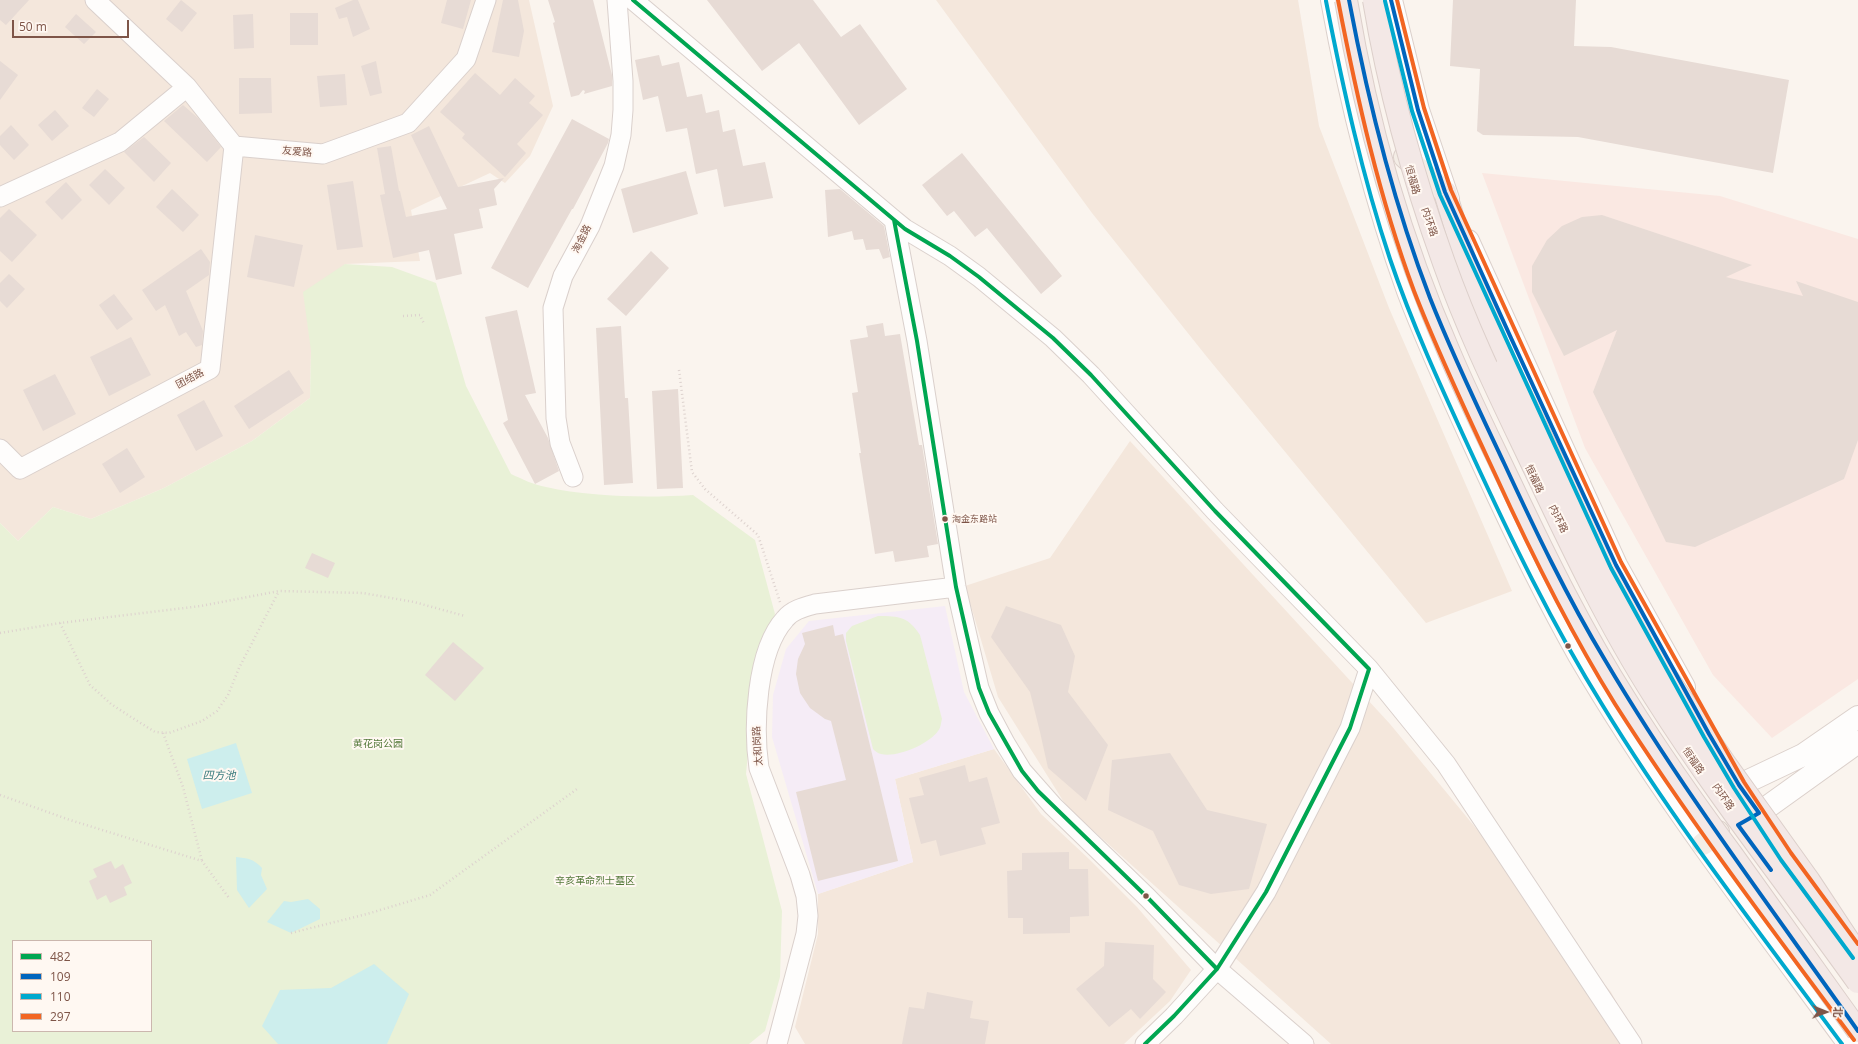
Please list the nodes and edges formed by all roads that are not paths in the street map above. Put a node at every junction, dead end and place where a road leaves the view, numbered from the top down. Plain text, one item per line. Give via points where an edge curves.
1 (95, 0) edge
2 (486, 0) edge
3 (616, 0) edge
4 (633, 0) edge
5 (1332, 0) edge
6 (1348, 0) edge
7 (1371, 0) edge
8 (1374, 0) edge
9 (1391, 0) edge
10 (187, 87) junction
11 (234, 146) junction
12 (1405, 157) junction
13 (1445, 192) junction
14 (0, 197) edge
15 (894, 220) junction
16 (0, 449) edge
17 (573, 477) dead end
18 (956, 587) junction
19 (1369, 669) junction
20 (1858, 717) edge
21 (1858, 742) edge
22 (1739, 785) junction
23 (1717, 796) junction
24 (1759, 813) junction
25 (1738, 825) junction
26 (1710, 838) junction
27 (1858, 954) edge
28 (1216, 969) junction
29 (1858, 982) edge
30 (1858, 988) edge
31 (1858, 1031) edge
32 (777, 1044) edge
33 (1145, 1044) edge
34 (1304, 1044) edge
35 (1632, 1044) edge
36 (1849, 1044) edge

1 - 10 street
2 - 11 street, 友爱路 via 466,59 408,123 323,154
3 - 17 street, 淘金路 via 623,81 621,136 612,172 590,226 563,276 553,308 556,418 560,443
4 - 15 street
5 - 26 main road via 1369,170 1388,232 1430,347 1520,543 1581,658 1624,727
6 - 26 main road, 恒福路 via 1372,114 1398,203 1420,273 1466,381 1550,560 1593,641
6 - 31 highway, bridge via 1354,48 1374,136 1400,223 1449,352 1550,565 1599,657 1645,731
7 - 12 main road, 恒福路 via 1381,62
8 - 29 highway, 内环路, bridge via 1383,54 1401,129 1444,265 1490,374 1585,573 1655,698 1738,820
9 - 13 main road via 1418,110
10 - 11 street
10 - 14 street via 120,142
11 - 16 street, 团结路 via 210,369 20,469
12 - 13 main road
12 - 23 main road, 恒福路 via 1458,310 1490,385 1570,553 1647,692
13 - 22 main road via 1616,565
13 - 27 highway, bridge via 1468,268 1507,366 1617,594 1653,657
15 - 18 street via 917,341
15 - 19 street via 973,273 1053,338 1091,375 1215,511
18 - 28 street via 979,688 1005,744 1022,770 1053,806 1148,898
18 - 32 street, 太和岗路 via 815,604 798,609 786,618 771,639 763,667 756,713 756,753 759,768 800,875 808,916 806,934
19 - 28 street via 1350,728 1333,762 1266,892
19 - 35 street via 1446,764
20 - 22 main road via 1803,755
21 - 24 main road
22 - 23 main road
22 - 24 main road
23 - 25 main road, 恒福路
24 - 25 main road
24 - 27 main road via 1786,856
25 - 30 main road, 恒福路
26 - 31 main road, 恒福路
26 - 36 main road
28 - 33 street
28 - 34 street

